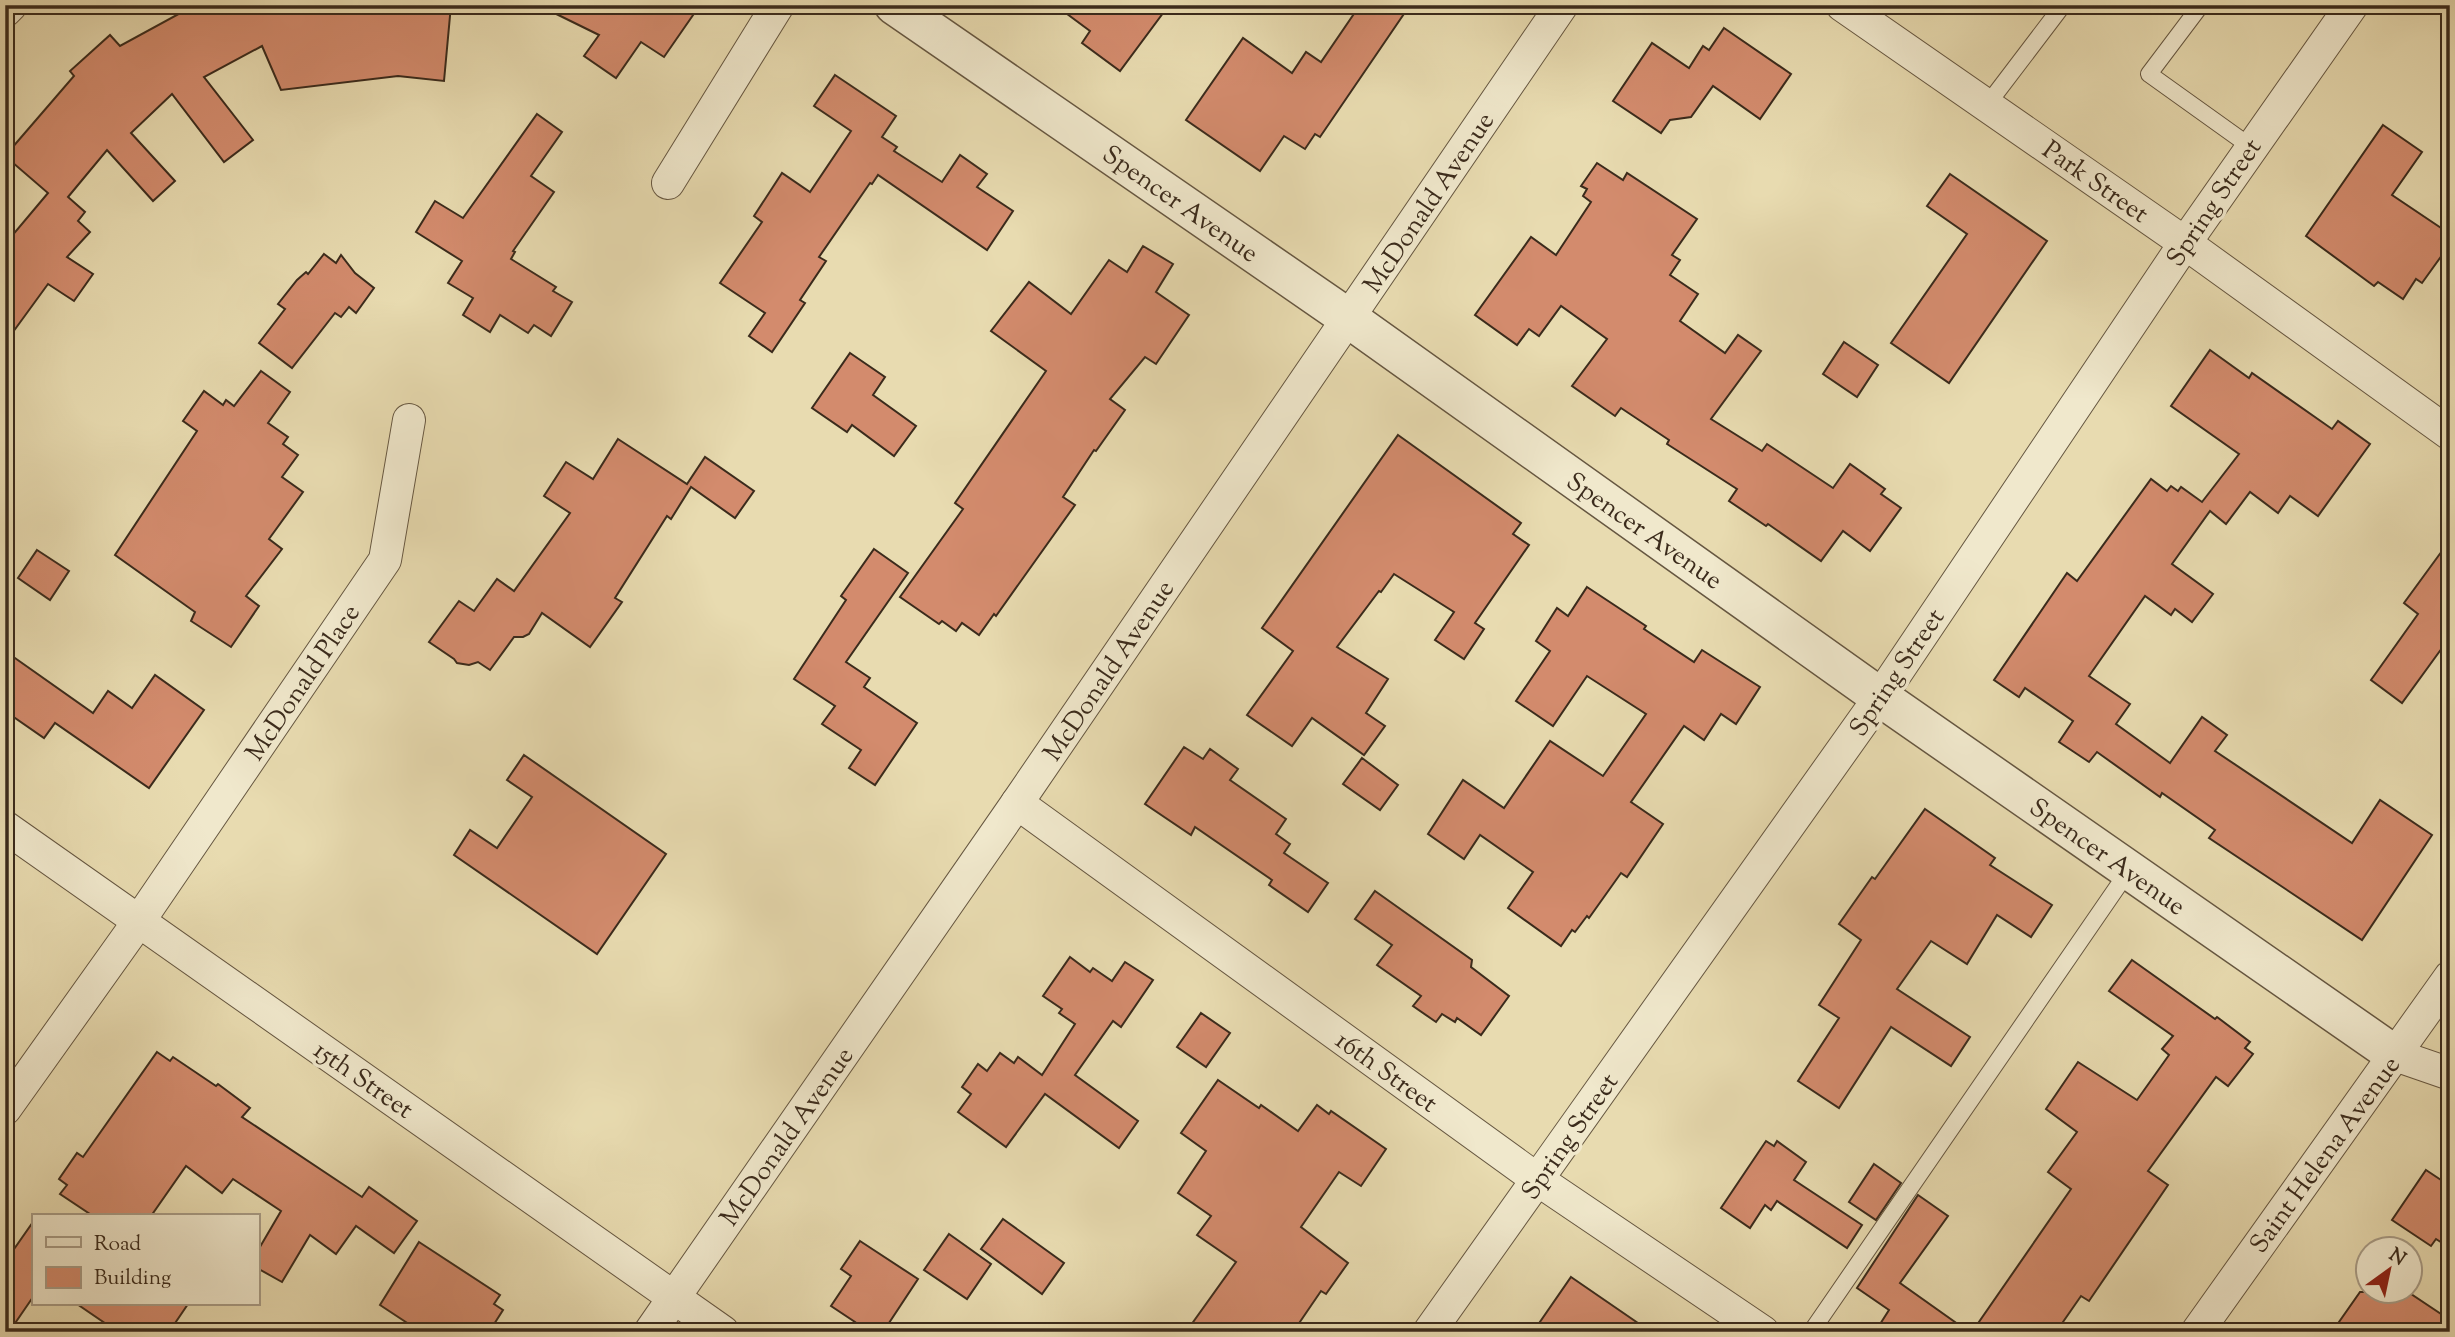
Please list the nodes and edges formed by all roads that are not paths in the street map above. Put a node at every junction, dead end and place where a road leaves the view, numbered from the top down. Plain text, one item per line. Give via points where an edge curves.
1 (11, 5) edge
2 (778, 5) edge
3 (894, 5) edge
4 (1562, 5) edge
5 (1842, 5) edge
6 (2063, 5) edge
7 (2201, 5) edge
8 (2352, 5) edge
9 (5, 11) edge
10 (1987, 106) junction
11 (2251, 147) junction
12 (668, 183) dead end
13 (2185, 243) junction
14 (1348, 318) junction
15 (409, 420) dead end
16 (2448, 429) edge
17 (1880, 697) junction
18 (1017, 803) junction
19 (5, 827) edge
20 (2129, 870) junction
21 (139, 921) junction
22 (2450, 977) edge
23 (2395, 1055) junction
24 (2450, 1073) edge
25 (5, 1109) edge
26 (1538, 1180) junction
27 (674, 1298) junction
28 (650, 1332) edge
29 (723, 1332) edge
30 (1429, 1332) edge
31 (1763, 1332) edge
32 (1811, 1332) edge
33 (2197, 1332) edge

1 - 9 street
2 - 12 street
3 - 14 street, Spencer Avenue
4 - 14 street, McDonald Avenue
5 - 10 street, Park Street
6 - 10 lane
7 - 11 lane via 2149,74
8 - 11 street, Spring Street
10 - 13 street, Park Street
11 - 13 street, Spring Street
13 - 16 street, Park Street
13 - 17 street, Spring Street
14 - 17 street, Spencer Avenue
14 - 18 street, McDonald Avenue
15 - 21 street, McDonald Place via 385,560
17 - 20 street, Spencer Avenue
17 - 26 street, Spring Street
18 - 26 street, 16th Street
18 - 27 street, McDonald Avenue
19 - 21 street, 15th Street
20 - 23 street, Spencer Avenue
20 - 32 lane
21 - 25 street, McDonald Place
21 - 27 street, 15th Street
22 - 23 street, Saint Helena Avenue
23 - 24 street
23 - 33 street, Saint Helena Avenue
26 - 30 street, Spring Street
26 - 31 street, 16th Street
27 - 28 street, McDonald Avenue
27 - 29 street, 15th Street

